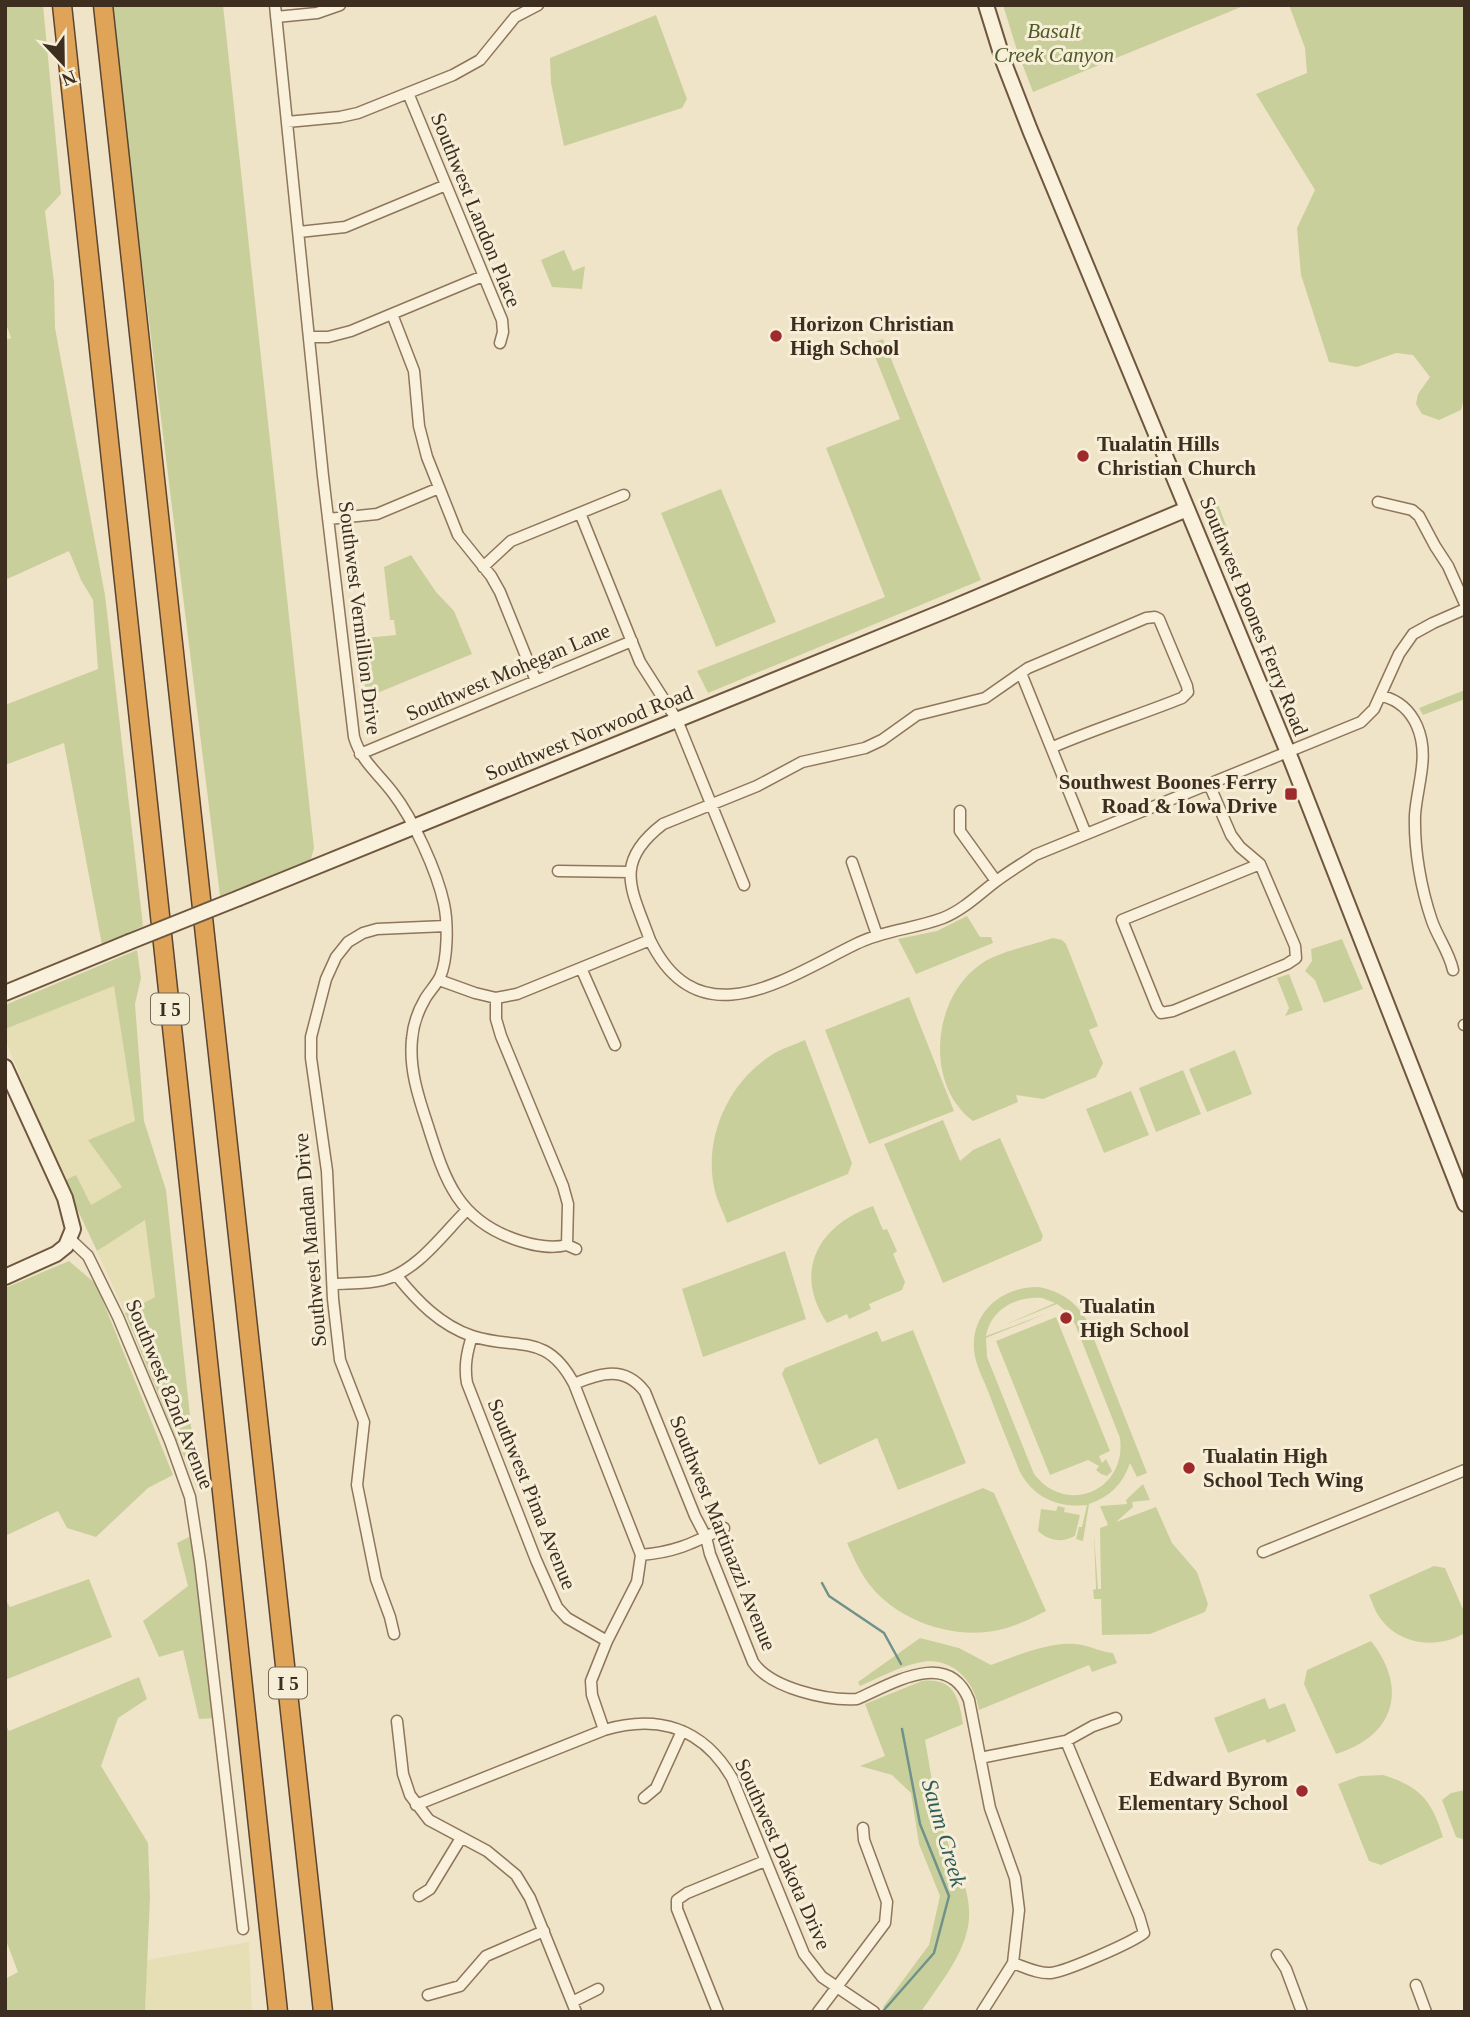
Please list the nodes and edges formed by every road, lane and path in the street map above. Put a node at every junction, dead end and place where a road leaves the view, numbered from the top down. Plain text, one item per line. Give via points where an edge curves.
1 (62, 5) edge
2 (103, 5) edge
3 (275, 5) edge
4 (340, 5) edge
5 (538, 5) edge
6 (986, 5) edge
7 (519, 10) edge
8 (276, 17) junction
9 (408, 93) junction
10 (287, 122) junction
11 (446, 186) junction
12 (299, 232) junction
13 (483, 276) junction
14 (393, 314) junction
15 (309, 337) junction
16 (500, 343) dead end
17 (439, 488) junction
18 (624, 495) dead end
19 (1378, 502) dead end
20 (1187, 509) junction
21 (580, 513) junction
22 (328, 519) junction
23 (483, 567) junction
24 (1465, 604) edge
25 (1465, 610) edge
26 (632, 641) junction
27 (1021, 673) junction
28 (536, 681) junction
29 (1382, 696) junction
30 (677, 720) junction
31 (1053, 747) junction
32 (1287, 752) junction
33 (360, 754) junction
34 (1209, 784) junction
35 (712, 805) junction
36 (960, 811) dead end
37 (414, 826) junction
38 (1086, 834) junction
39 (852, 862) dead end
40 (1260, 864) junction
41 (558, 871) dead end
42 (630, 872) junction
43 (996, 881) junction
44 (744, 885) dead end
45 (446, 926) junction
46 (877, 935) junction
47 (650, 940) junction
48 (581, 968) junction
49 (1453, 970) dead end
50 (439, 980) junction
51 (5, 993) edge
52 (496, 998) junction
53 (615, 1045) dead end
54 (5, 1067) edge
55 (1465, 1204) edge
56 (466, 1211) junction
57 (70, 1239) junction
58 (397, 1276) junction
59 (5, 1277) edge
60 (334, 1284) junction
61 (472, 1336) junction
62 (574, 1384) junction
63 (1465, 1470) edge
64 (724, 1528) dead end
65 (706, 1537) junction
66 (1263, 1552) dead end
67 (641, 1555) junction
68 (394, 1634) dead end
69 (607, 1641) junction
70 (1116, 1718) dead end
71 (397, 1721) dead end
72 (604, 1730) junction
73 (682, 1731) junction
74 (1066, 1741) junction
75 (980, 1758) junction
76 (645, 1798) dead end
77 (416, 1805) junction
78 (863, 1828) dead end
79 (461, 1838) junction
80 (765, 1861) junction
81 (419, 1896) dead end
82 (243, 1929) dead end
83 (544, 1931) junction
84 (1278, 1955) dead end
85 (1013, 1963) junction
86 (1416, 1985) dead end
87 (836, 1987) junction
88 (598, 1989) dead end
89 (428, 1995) dead end
90 (574, 2007) edge
91 (323, 2011) edge
92 (278, 2012) edge
93 (718, 2012) edge
94 (817, 2012) edge
95 (874, 2012) edge
96 (982, 2012) edge
97 (1303, 2012) edge
98 (1426, 2012) edge

1 - 92 highway, I 5
2 - 91 highway, I 5
3 - 8 street, Southwest Vermillion Drive
4 - 8 street via 317,13
5 - 7 street
6 - 20 street, Southwest Boones Ferry Road via 1030,130
7 - 9 street via 480,60
8 - 10 street, Southwest Vermillion Drive
9 - 10 street via 358,113
9 - 11 street, Southwest Landon Place
10 - 12 street, Southwest Vermillion Drive
11 - 12 street via 345,227
11 - 13 street, Southwest Landon Place
12 - 15 street, Southwest Vermillion Drive
13 - 14 street
13 - 16 street, Southwest Landon Place via 502,320
14 - 15 street via 338,335
14 - 17 street via 414,371 422,442
15 - 22 street, Southwest Vermillion Drive
17 - 22 street via 377,514
17 - 23 street via 458,535
18 - 21 street
19 - 24 street via 1412,509 1419,516
20 - 30 street, Southwest Norwood Road
20 - 32 street, Southwest Boones Ferry Road
21 - 23 street via 511,541
21 - 26 street
22 - 33 street, Southwest Vermillion Drive via 352,726
23 - 28 street via 500,592
25 - 29 street via 1413,635 1399,654
26 - 28 street, Southwest Mohegan Lane
26 - 30 street
27 - 31 street
27 - 31 street via 1146,618 1159,619 1167,636 1187,686 1182,698
27 - 35 street via 985,698 917,715 865,748 802,762
28 - 33 street, Southwest Mohegan Lane
29 - 32 street via 1361,722
29 - 49 street via 1394,699 1409,712 1421,739 1424,757 1416,839 1425,895
30 - 35 street
30 - 37 street, Southwest Norwood Road
31 - 38 street
32 - 34 street
32 - 55 street, Southwest Boones Ferry Road
33 - 37 street, Southwest Vermillion Drive via 393,792
34 - 38 street
34 - 40 street via 1231,835
35 - 42 street via 663,824 650,834 632,860
35 - 44 street
36 - 43 street via 960,831
37 - 45 street, Southwest Vermillion Drive via 444,902
37 - 51 street, Southwest Norwood Road, bridge
38 - 43 street via 1035,855
39 - 46 street
40 - 40 street via 1122,920 1161,1013 1296,958
41 - 42 street
42 - 47 street
43 - 46 street via 944,918
45 - 50 street, Southwest Vermillion Drive
45 - 60 street, Southwest Mandan Drive via 363,933 348,942 326,979 310,1058 327,1171
46 - 47 street via 819,965 740,995 706,992 683,982 664,965
47 - 48 street
48 - 52 street
48 - 53 street
50 - 52 street
50 - 56 street, Southwest Vermillion Drive via 417,1017 411,1060 443,1176
52 - 56 street, Southwest Vermillion Drive via 501,1036 563,1186 571,1247 554,1248 506,1237
54 - 57 street via 70,1210
56 - 58 street
57 - 59 street via 56,1254
57 - 82 street, Southwest 82nd Avenue via 96,1270 186,1482 200,1562
58 - 60 street
58 - 61 street via 439,1319
60 - 68 street, Southwest Mandan Drive via 340,1360 364,1422 358,1494 376,1579
61 - 62 street via 543,1349 565,1367
61 - 69 street, Southwest Pima Avenue via 467,1383 536,1560 567,1618
62 - 65 street, Southwest Martinazzi Avenue via 609,1372 629,1377 640,1386
62 - 67 street
63 - 66 street
64 - 65 street
65 - 67 street via 665,1553
65 - 75 street, Southwest Martinazzi Avenue via 753,1662 763,1673 809,1694 857,1699 916,1674 940,1673 956,1680 967,1695
67 - 69 street via 637,1582
69 - 72 street via 591,1681
70 - 74 street
71 - 77 street via 402,1774
72 - 73 street, Southwest Dakota Drive via 637,1722
72 - 77 street, Southwest Dakota Drive
73 - 76 street via 656,1788
73 - 80 street, Southwest Dakota Drive via 725,1766
74 - 75 street
74 - 85 street via 1143,1933 1050,1973
75 - 85 street, Southwest Martinazzi Avenue via 993,1819 1018,1893
77 - 79 street via 429,1821
78 - 87 street via 887,1912 876,1937
79 - 81 street via 430,1889
79 - 83 street via 487,1851 516,1875
80 - 87 street, Southwest Dakota Drive via 804,1954
80 - 93 street via 677,1899
83 - 89 street via 486,1956 460,1986
83 - 90 street
84 - 97 street
85 - 96 street, Southwest Martinazzi Avenue
86 - 98 street
87 - 94 street
87 - 95 street, Southwest Dakota Drive
88 - 90 street

